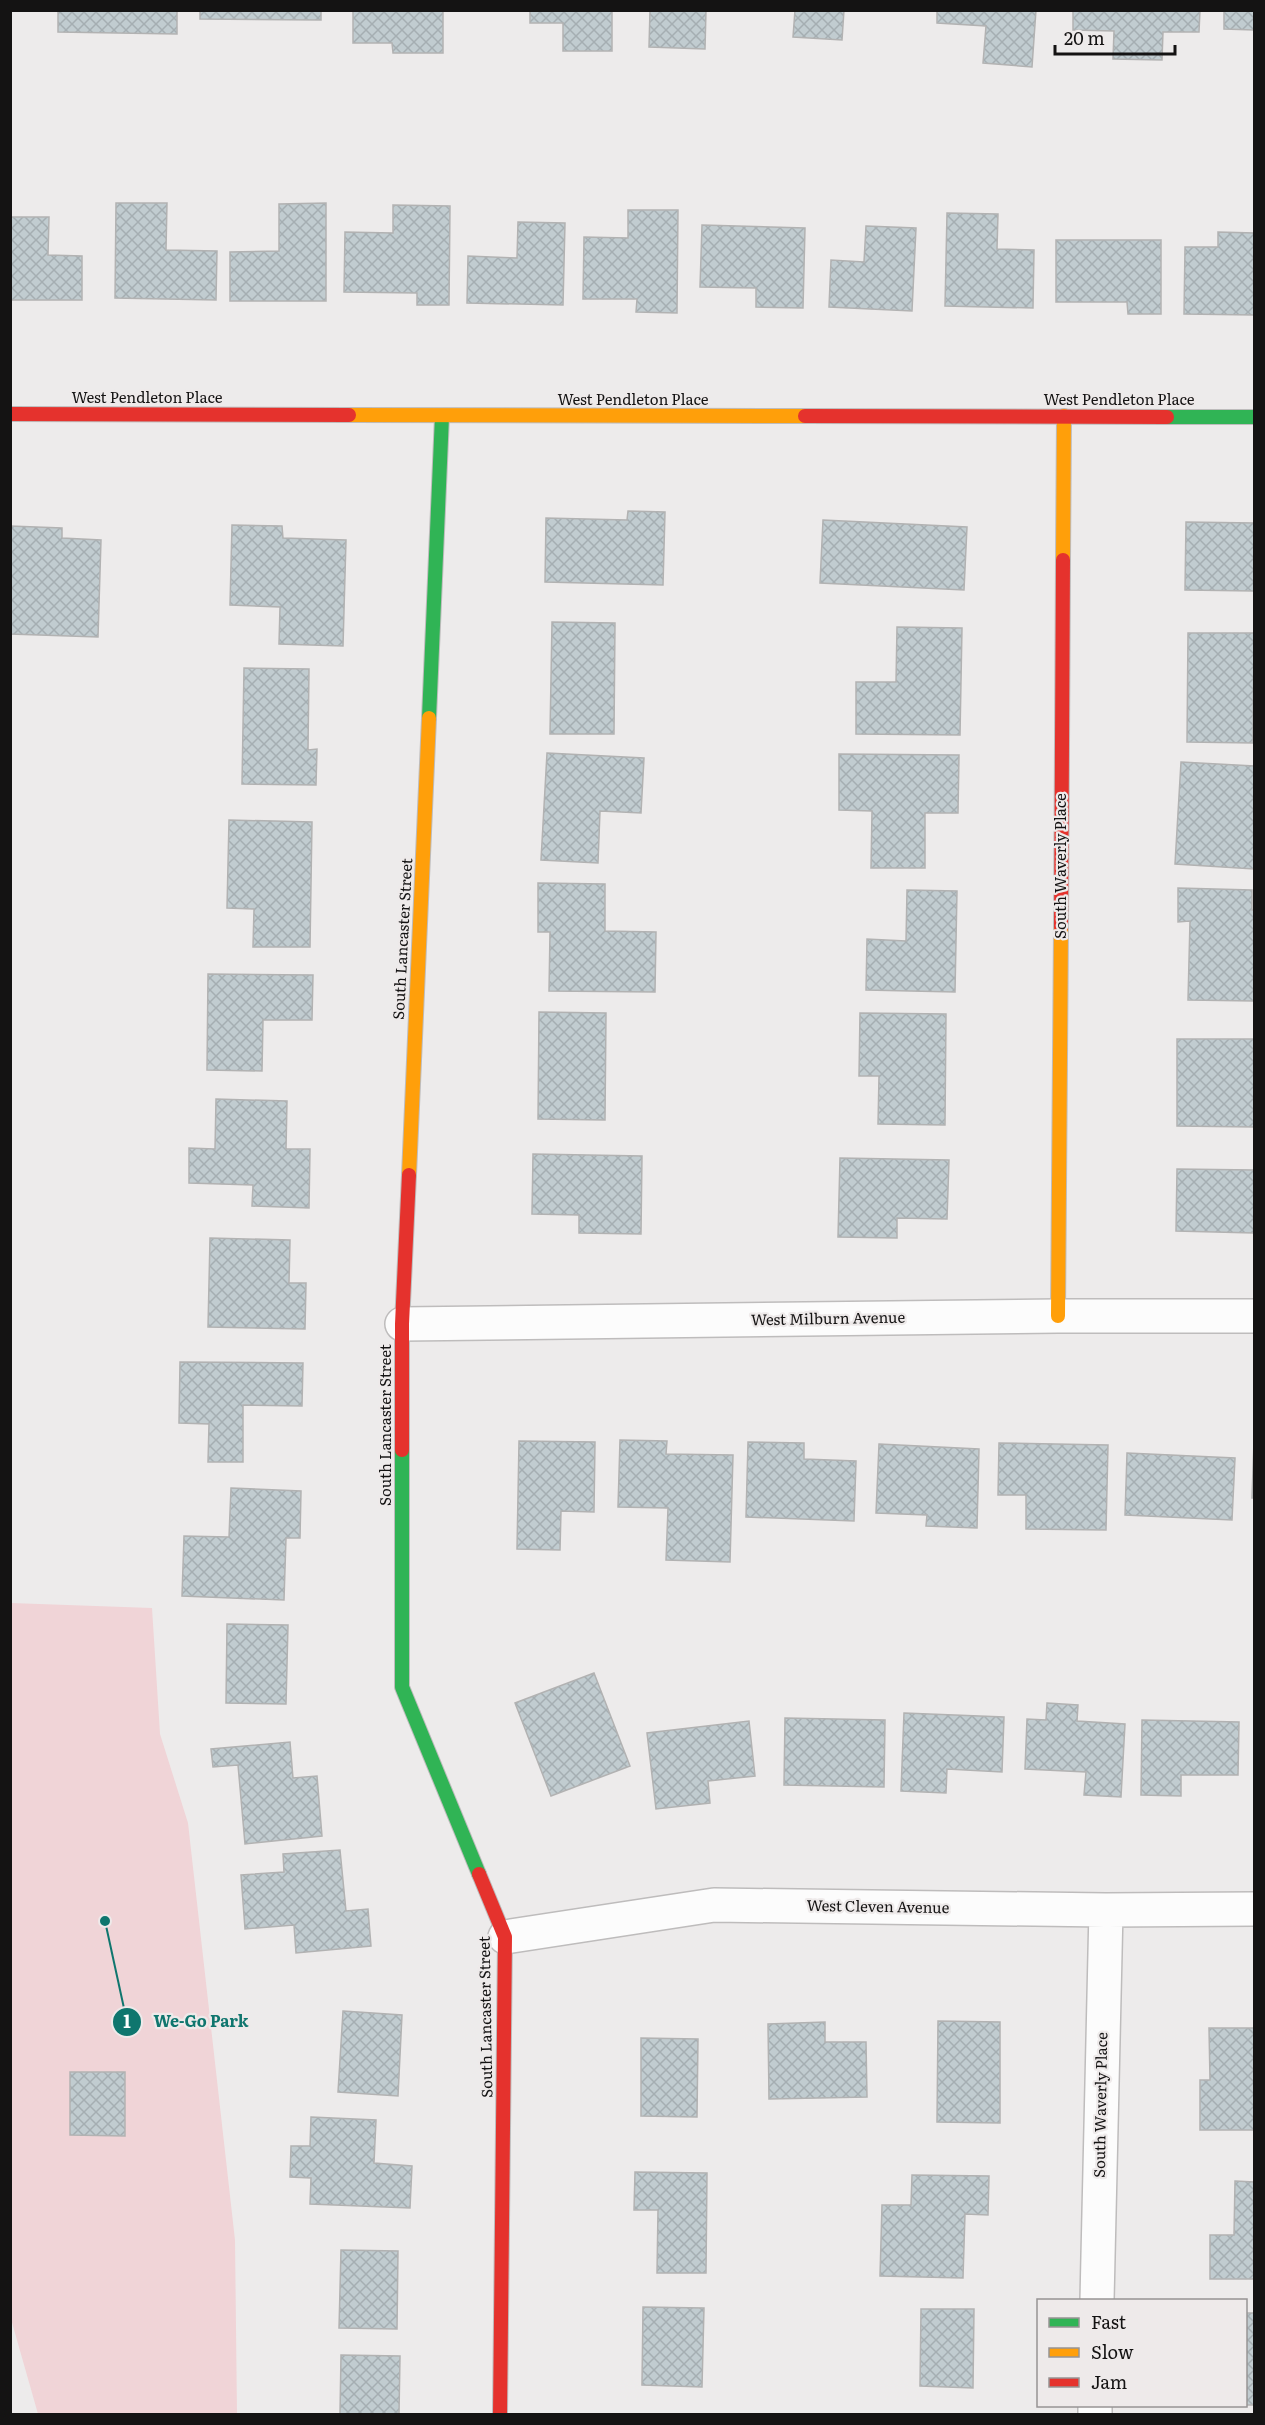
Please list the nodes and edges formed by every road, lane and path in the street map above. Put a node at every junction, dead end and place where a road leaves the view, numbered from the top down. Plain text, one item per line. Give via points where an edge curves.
1 (10, 414) edge
2 (442, 416) junction
3 (1064, 416) junction
4 (1254, 417) edge
5 (1058, 1316) junction
6 (1254, 1316) edge
7 (402, 1324) junction
8 (1254, 1909) edge
9 (1106, 1910) junction
10 (505, 1936) junction
11 (1097, 2299) edge
12 (500, 2415) edge

1 - 2 street, West Pendleton Place
2 - 3 street, West Pendleton Place
2 - 7 street, South Lancaster Street
3 - 4 street, West Pendleton Place
3 - 5 street, South Waverly Place
5 - 6 street, West Milburn Avenue
5 - 7 street, West Milburn Avenue
7 - 10 street, South Lancaster Street via 402,1687
8 - 9 street, West Cleven Avenue
9 - 10 street, West Cleven Avenue via 714,1905
9 - 11 street, South Waverly Place
10 - 12 street, South Lancaster Street

